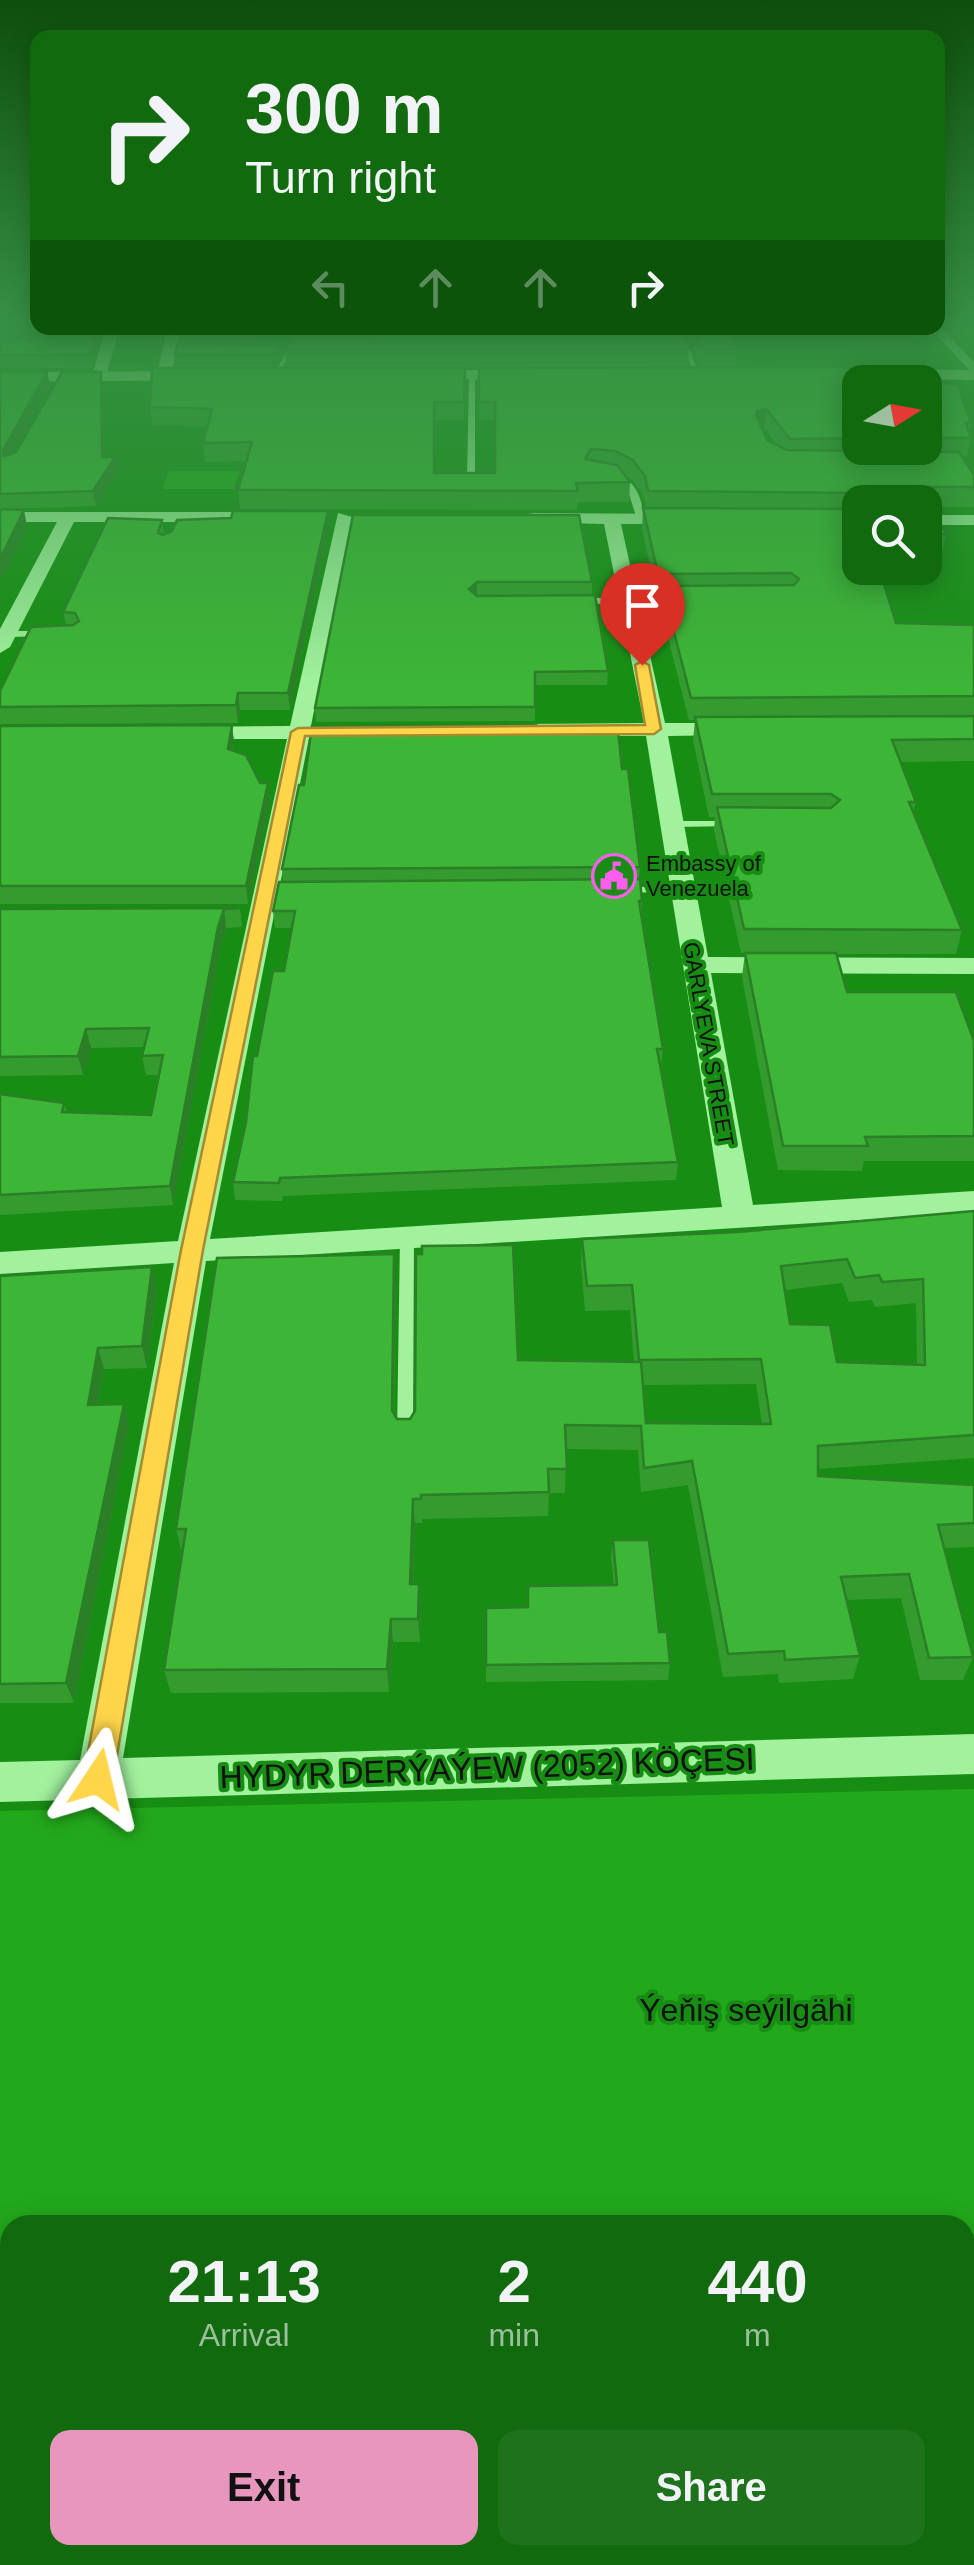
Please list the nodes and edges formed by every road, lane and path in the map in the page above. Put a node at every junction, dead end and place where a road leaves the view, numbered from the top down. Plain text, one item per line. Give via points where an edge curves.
1 (472, 443) edge
2 (600, 473) edge
3 (472, 481) edge
4 (0, 517) edge
5 (68, 517) junction
6 (289, 517) edge
7 (344, 517) edge
8 (516, 518) edge
9 (611, 519) junction
10 (641, 519) junction
11 (700, 519) edge
12 (942, 520) edge
13 (974, 520) edge
14 (690, 600) edge
15 (569, 601) edge
16 (631, 601) junction
17 (57, 634) edge
18 (4, 641) edge
19 (654, 729) junction
20 (752, 729) edge
21 (515, 730) edge
22 (298, 732) junction
23 (338, 732) edge
24 (159, 733) edge
25 (675, 824) junction
26 (751, 824) edge
27 (603, 890) edge
28 (683, 890) junction
29 (694, 965) junction
30 (974, 966) edge
31 (974, 1202) edge
32 (739, 1215) junction
33 (408, 1237) junction
34 (192, 1250) junction
35 (0, 1263) edge
36 (406, 1435) edge
37 (974, 1754) edge
38 (98, 1779) junction
39 (0, 1782) edge

1 - 3 lane
2 - 10 lane via 633,485
4 - 5 street
5 - 6 street via 176,524
5 - 18 street
7 - 22 street
8 - 9 street
9 - 10 street
9 - 16 street, GARLYEVA STREET
10 - 11 street
12 - 13 street
14 - 16 lane
15 - 16 lane
16 - 19 street, GARLYEVA STREET
17 - 18 lane
19 - 20 street
19 - 21 street
19 - 25 street, GARLYEVA STREET
22 - 23 street
22 - 24 street
22 - 34 street
25 - 26 lane
25 - 28 street, GARLYEVA STREET
27 - 28 lane
28 - 29 street, GARLYEVA STREET
29 - 30 street
29 - 32 street, GARLYEVA STREET
31 - 32 street
32 - 33 street
33 - 34 street
33 - 36 lane
34 - 35 street
34 - 38 street
37 - 38 street, HYDYR DERÝAÝEW (2052) KÖÇESI
38 - 39 street, HYDYR DERÝAÝEW (2052) KÖÇESI

